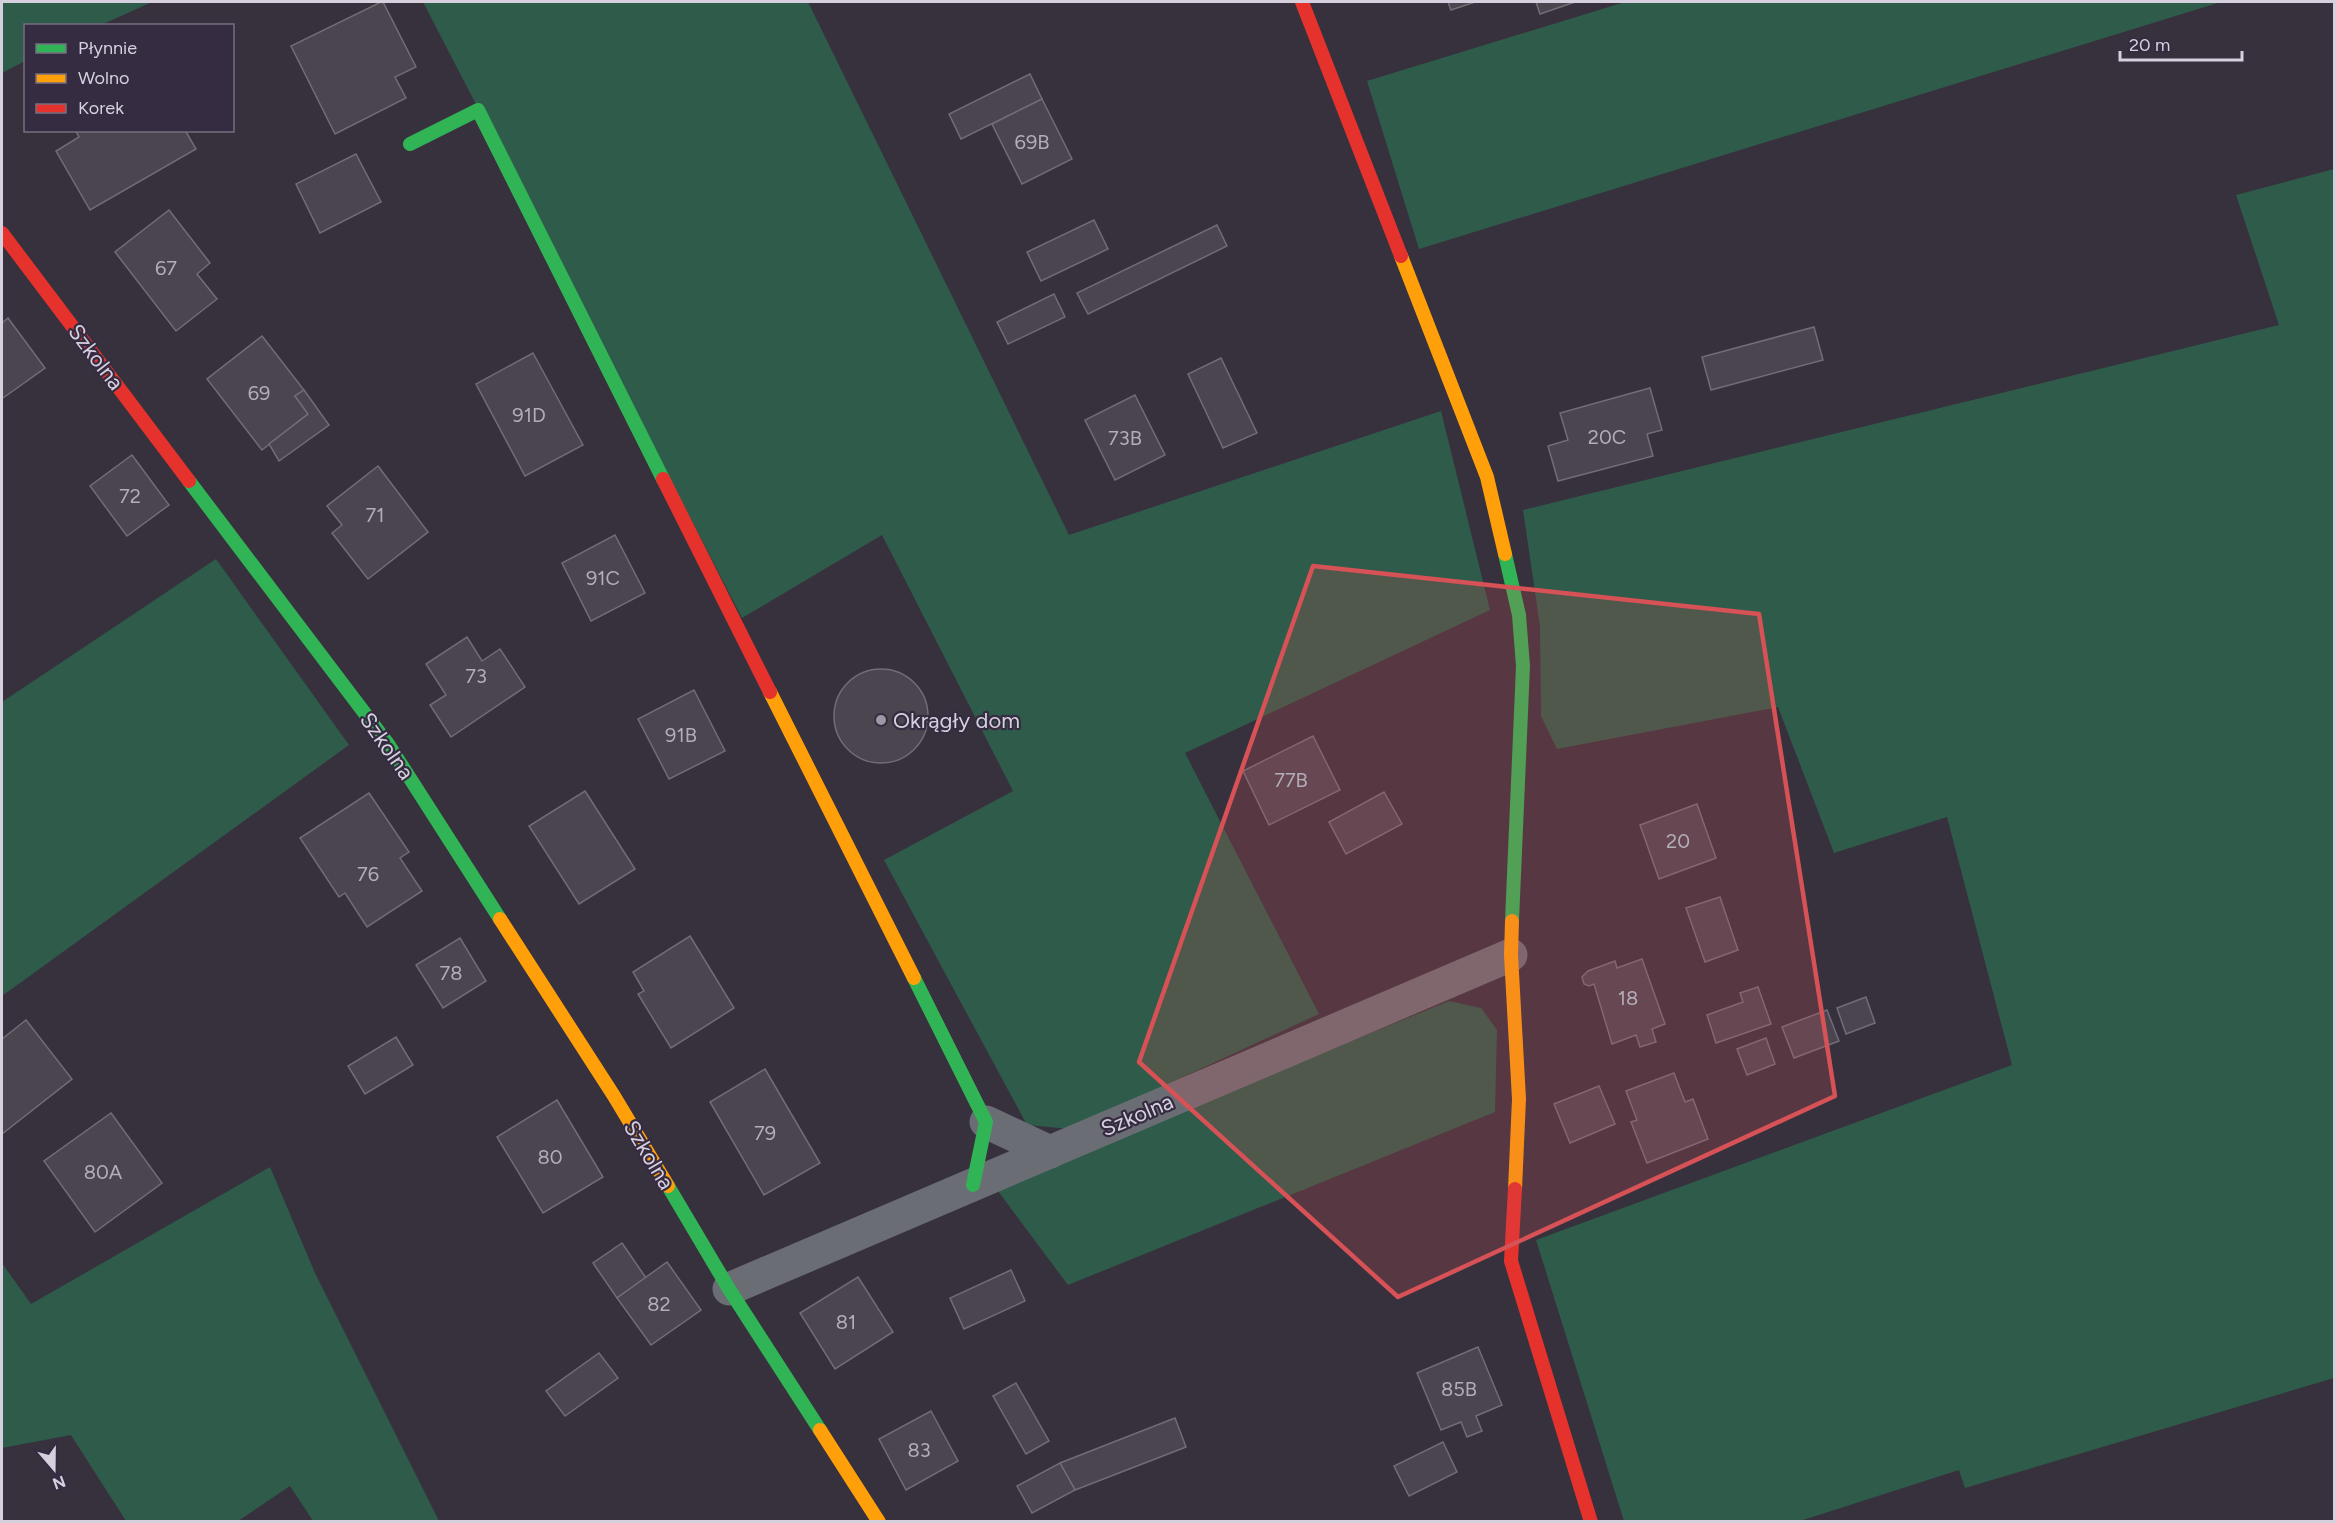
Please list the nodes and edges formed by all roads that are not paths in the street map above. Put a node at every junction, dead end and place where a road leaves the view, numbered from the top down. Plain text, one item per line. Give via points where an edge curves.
1 (1302, 2) edge
2 (410, 144) dead end
3 (2, 233) edge
4 (1511, 955) junction
5 (986, 1122) junction
6 (1050, 1152) junction
7 (973, 1185) junction
8 (729, 1289) junction
9 (879, 1521) edge
10 (1591, 1521) edge

1 - 4 street via 1487,477 1519,615 1523,666
2 - 5 street via 478,110
3 - 8 street, Szkolna via 388,744 614,1096
4 - 6 street, Szkolna
4 - 10 street via 1519,1100 1511,1261
5 - 6 street
5 - 7 street
6 - 7 street, Szkolna
7 - 8 street, Szkolna
8 - 9 street, Szkolna

